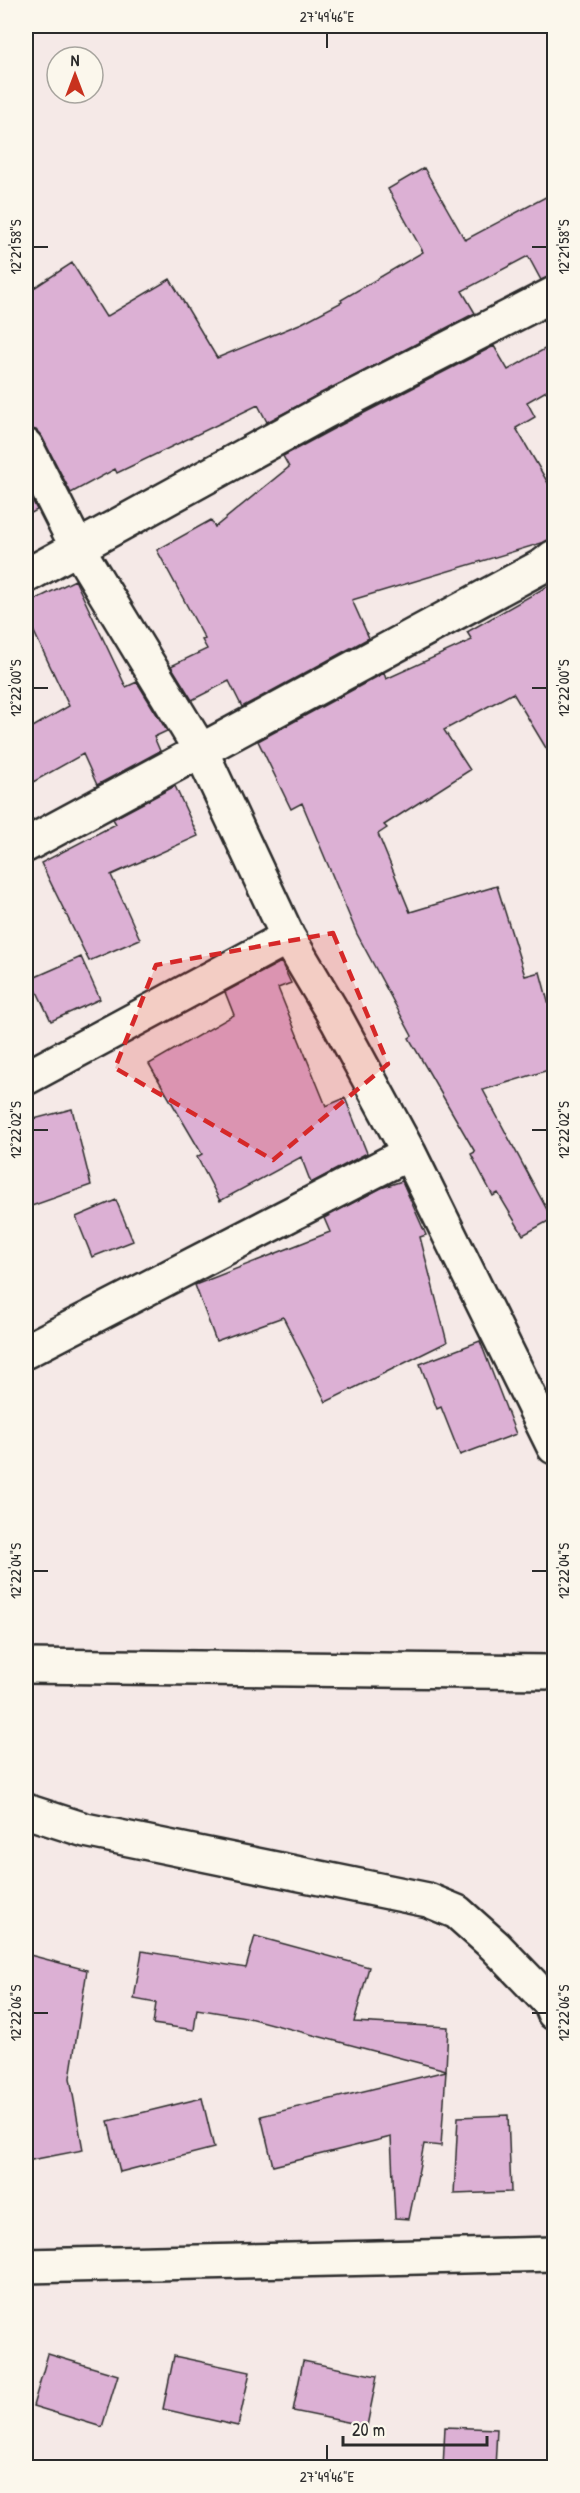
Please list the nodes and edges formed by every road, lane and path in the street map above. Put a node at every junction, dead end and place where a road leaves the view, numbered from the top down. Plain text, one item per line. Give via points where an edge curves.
1 (555, 294) edge
2 (26, 446) edge
3 (77, 547) junction
4 (555, 557) edge
5 (26, 576) edge
6 (201, 751) junction
7 (26, 845) edge
8 (288, 936) junction
9 (26, 1078) edge
10 (409, 1153) junction
11 (26, 1351) edge
12 (555, 1447) edge
13 (26, 1666) edge
14 (555, 1672) edge
15 (26, 1811) edge
16 (555, 2013) edge
17 (555, 2254) edge
18 (26, 2266) edge

1 - 3 street via 326,411
2 - 3 street
3 - 5 street
3 - 6 street
4 - 6 street
6 - 7 street
6 - 8 street
8 - 9 street
8 - 10 street
10 - 11 street
10 - 12 street
13 - 14 street
15 - 16 street via 85,1830 428,1900 457,1912 495,1946
17 - 18 street

